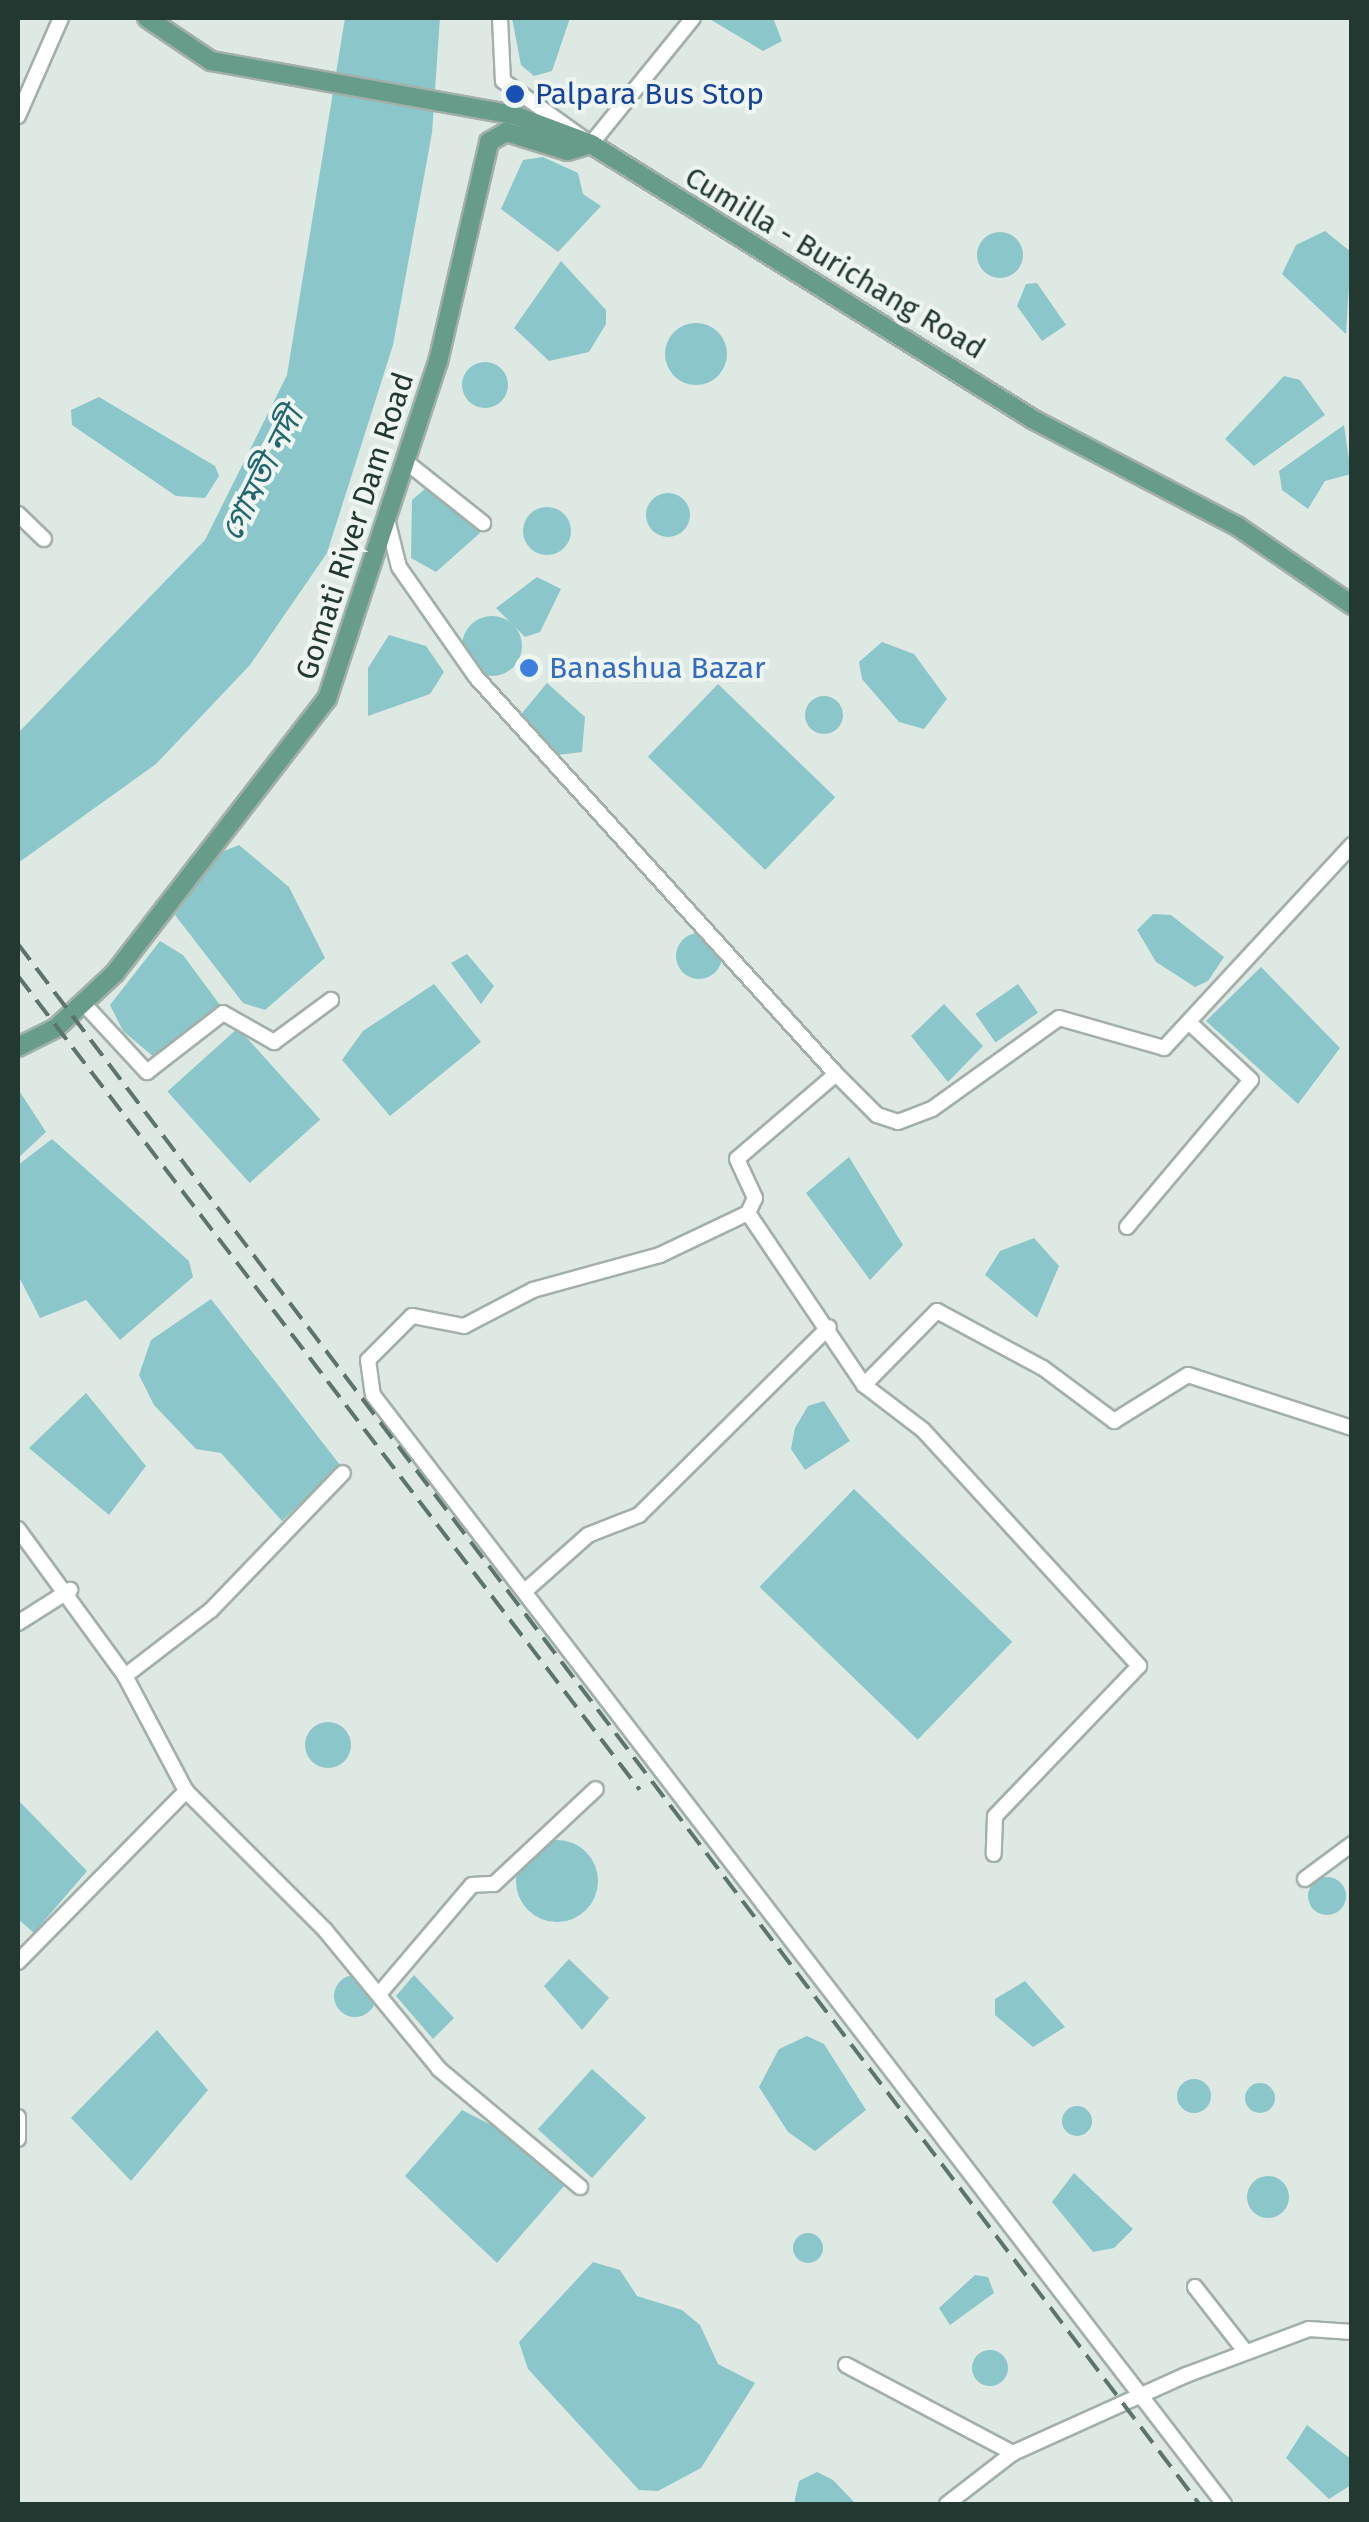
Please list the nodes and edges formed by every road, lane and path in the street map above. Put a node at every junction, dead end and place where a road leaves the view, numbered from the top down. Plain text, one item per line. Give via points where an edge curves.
1 (62, 18) edge
2 (147, 18) edge
3 (500, 18) edge
4 (692, 18) edge
5 (18, 116) edge
6 (591, 144) junction
7 (405, 461) junction
8 (18, 514) edge
9 (388, 523) junction
10 (483, 523) dead end
11 (44, 539) dead end
12 (1352, 605) edge
13 (1352, 845) edge
14 (332, 1000) dead end
15 (84, 1004) junction
16 (1192, 1025) junction
17 (18, 1047) edge
18 (836, 1074) junction
19 (748, 1212) junction
20 (1127, 1227) dead end
21 (829, 1327) junction
22 (864, 1384) junction
23 (1352, 1428) edge
24 (343, 1473) dead end
25 (18, 1529) edge
26 (70, 1590) junction
27 (524, 1591) junction
28 (18, 1624) edge
29 (124, 1676) junction
30 (596, 1789) dead end
31 (186, 1791) junction
32 (1352, 1844) edge
33 (994, 1854) dead end
34 (1305, 1879) dead end
35 (18, 1962) edge
36 (380, 1993) junction
37 (18, 2117) edge
38 (18, 2138) edge
39 (580, 2187) dead end
40 (1195, 2287) dead end
41 (1352, 2332) edge
42 (1245, 2351) junction
43 (846, 2364) dead end
44 (1144, 2396) junction
45 (1013, 2453) junction
46 (947, 2504) edge
47 (1224, 2504) edge

1 - 5 street
2 - 6 main road, Cumilla - Burichang Road via 188,50 241,69 485,110
3 - 6 street via 503,81
4 - 6 street
6 - 7 main road, Gomati River Dam Road via 567,151 506,132 487,146
6 - 12 main road, Cumilla - Burichang Road via 1034,420 1237,526
7 - 9 main road, Gomati River Dam Road
7 - 10 street
8 - 11 street
9 - 15 main road, Gomati River Dam Road via 310,727
9 - 18 street via 399,567 476,677
13 - 16 street
14 - 15 street via 274,1042 223,1013 147,1072
15 - 17 main road, Gomati River Dam Road
16 - 18 street via 1157,1049 1076,1020 1046,1021 932,1109 898,1122 877,1115
16 - 20 street via 1252,1080
18 - 19 street via 736,1159 755,1198
19 - 21 street
19 - 27 street via 660,1255 534,1290 464,1326 412,1316 368,1360 374,1395
21 - 22 street
21 - 27 street via 639,1515 588,1535
22 - 23 street via 937,1310 1043,1368 1114,1421 1132,1418 1188,1375
22 - 33 street via 923,1430 1139,1666 995,1816
24 - 29 street via 211,1610
25 - 26 street
26 - 28 street
26 - 29 street
27 - 44 street
29 - 31 street
30 - 36 street via 494,1884 472,1885
31 - 35 street
31 - 36 street
32 - 34 street
36 - 39 street via 439,2069
37 - 38 street
40 - 42 street
41 - 42 street via 1309,2330
42 - 44 street
43 - 45 street
44 - 45 street
44 - 47 street
45 - 46 street

